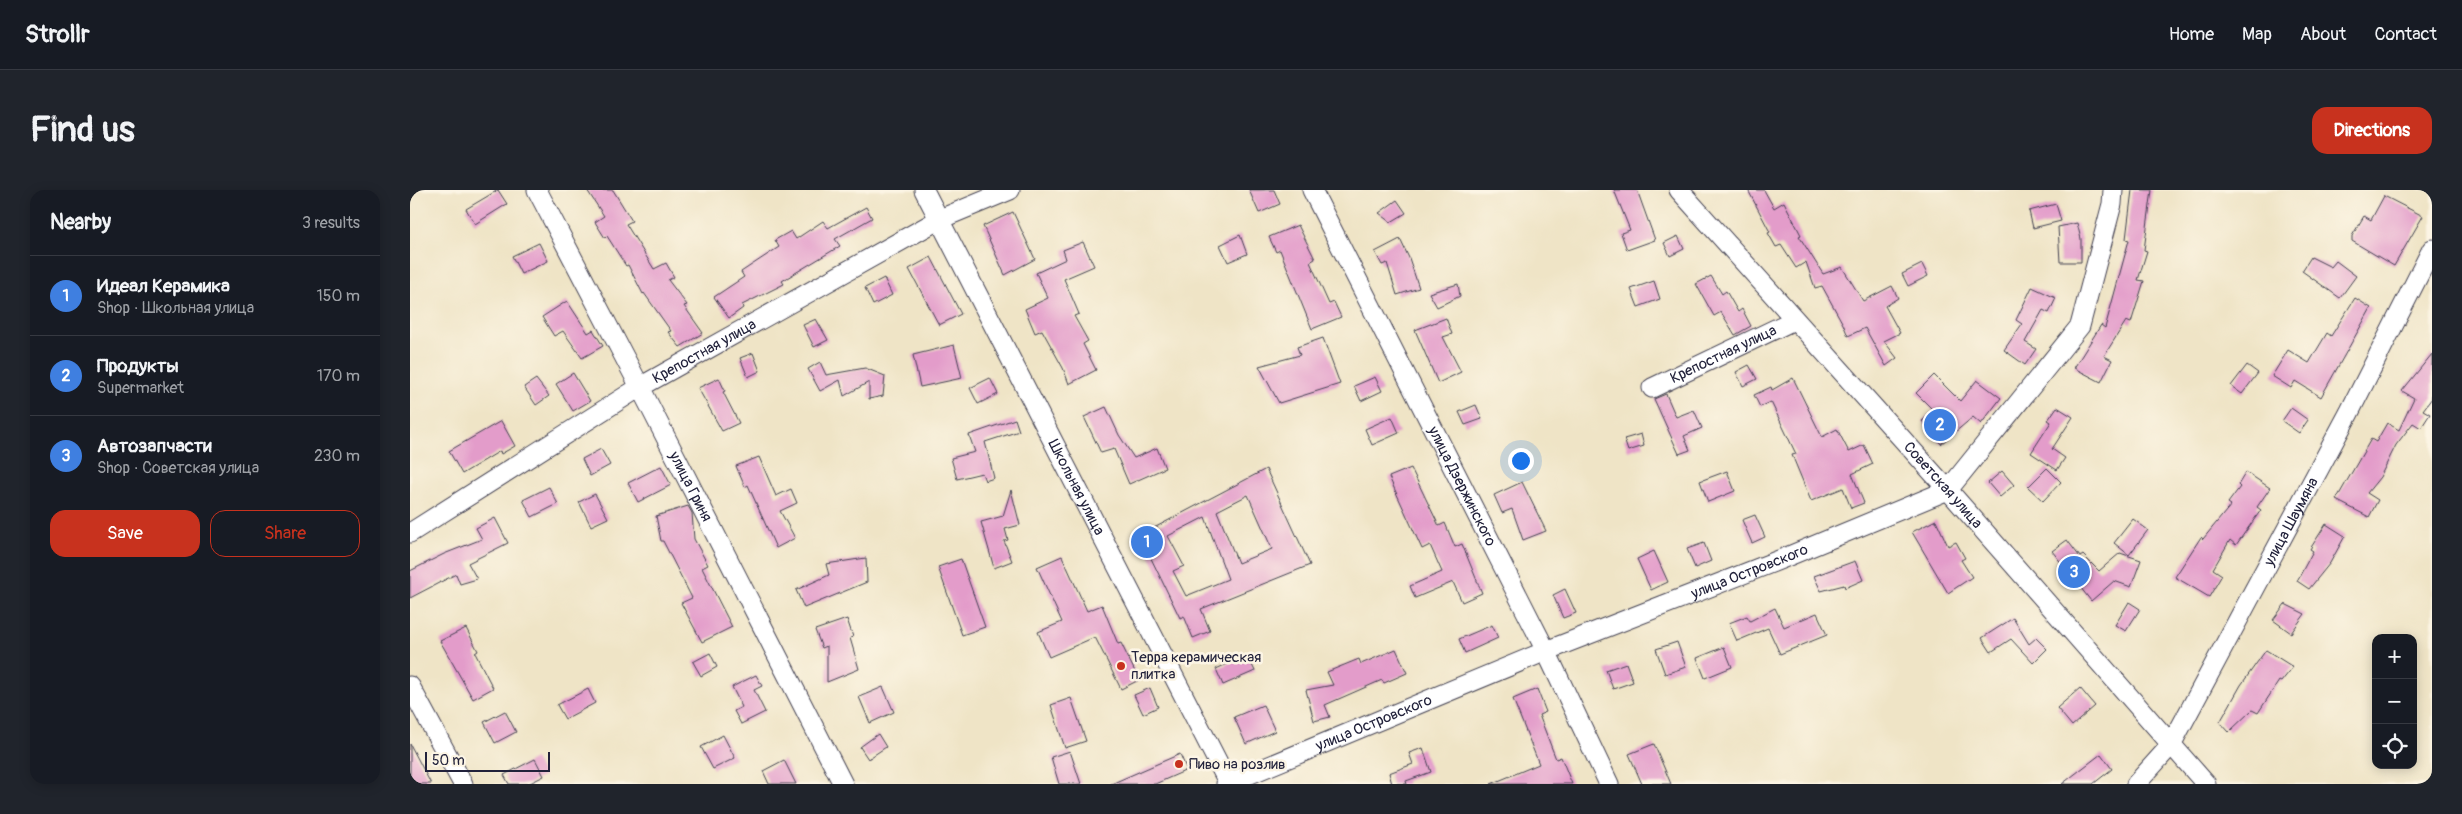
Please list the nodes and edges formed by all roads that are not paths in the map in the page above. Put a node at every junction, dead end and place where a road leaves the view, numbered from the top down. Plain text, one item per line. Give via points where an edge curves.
1 (537, 190) edge
2 (924, 190) edge
3 (1010, 190) edge
4 (1312, 190) edge
5 (1679, 190) edge
6 (2113, 190) edge
7 (940, 219) junction
8 (2432, 249) edge
9 (1794, 320) junction
10 (640, 387) junction
11 (1652, 388) dead end
12 (1948, 490) junction
13 (410, 533) edge
14 (1546, 650) junction
15 (410, 686) edge
16 (2170, 745) junction
17 (463, 784) edge
18 (843, 784) edge
19 (1228, 784) edge
20 (1609, 784) edge
21 (2136, 784) edge
22 (2206, 784) edge

1 - 10 street, улица Гриня
2 - 7 street, Школьная улица
3 - 7 street, Крепостная улица
4 - 14 street, улица Дзержинского
5 - 9 street, Советская улица
6 - 12 street, улица Островского via 2080,326
7 - 10 street, Крепостная улица
7 - 19 street, Школьная улица
8 - 16 street, улица Шаумяна via 2349,413
9 - 11 street, Крепостная улица
9 - 12 street, Советская улица
10 - 13 street, Крепостная улица
10 - 18 street, улица Гриня
12 - 14 street, улица Островского via 1784,558
12 - 16 street, Советская улица
14 - 19 street, улица Островского
14 - 20 street, улица Дзержинского
15 - 17 street
16 - 21 street, улица Шаумяна
16 - 22 street, Советская улица

